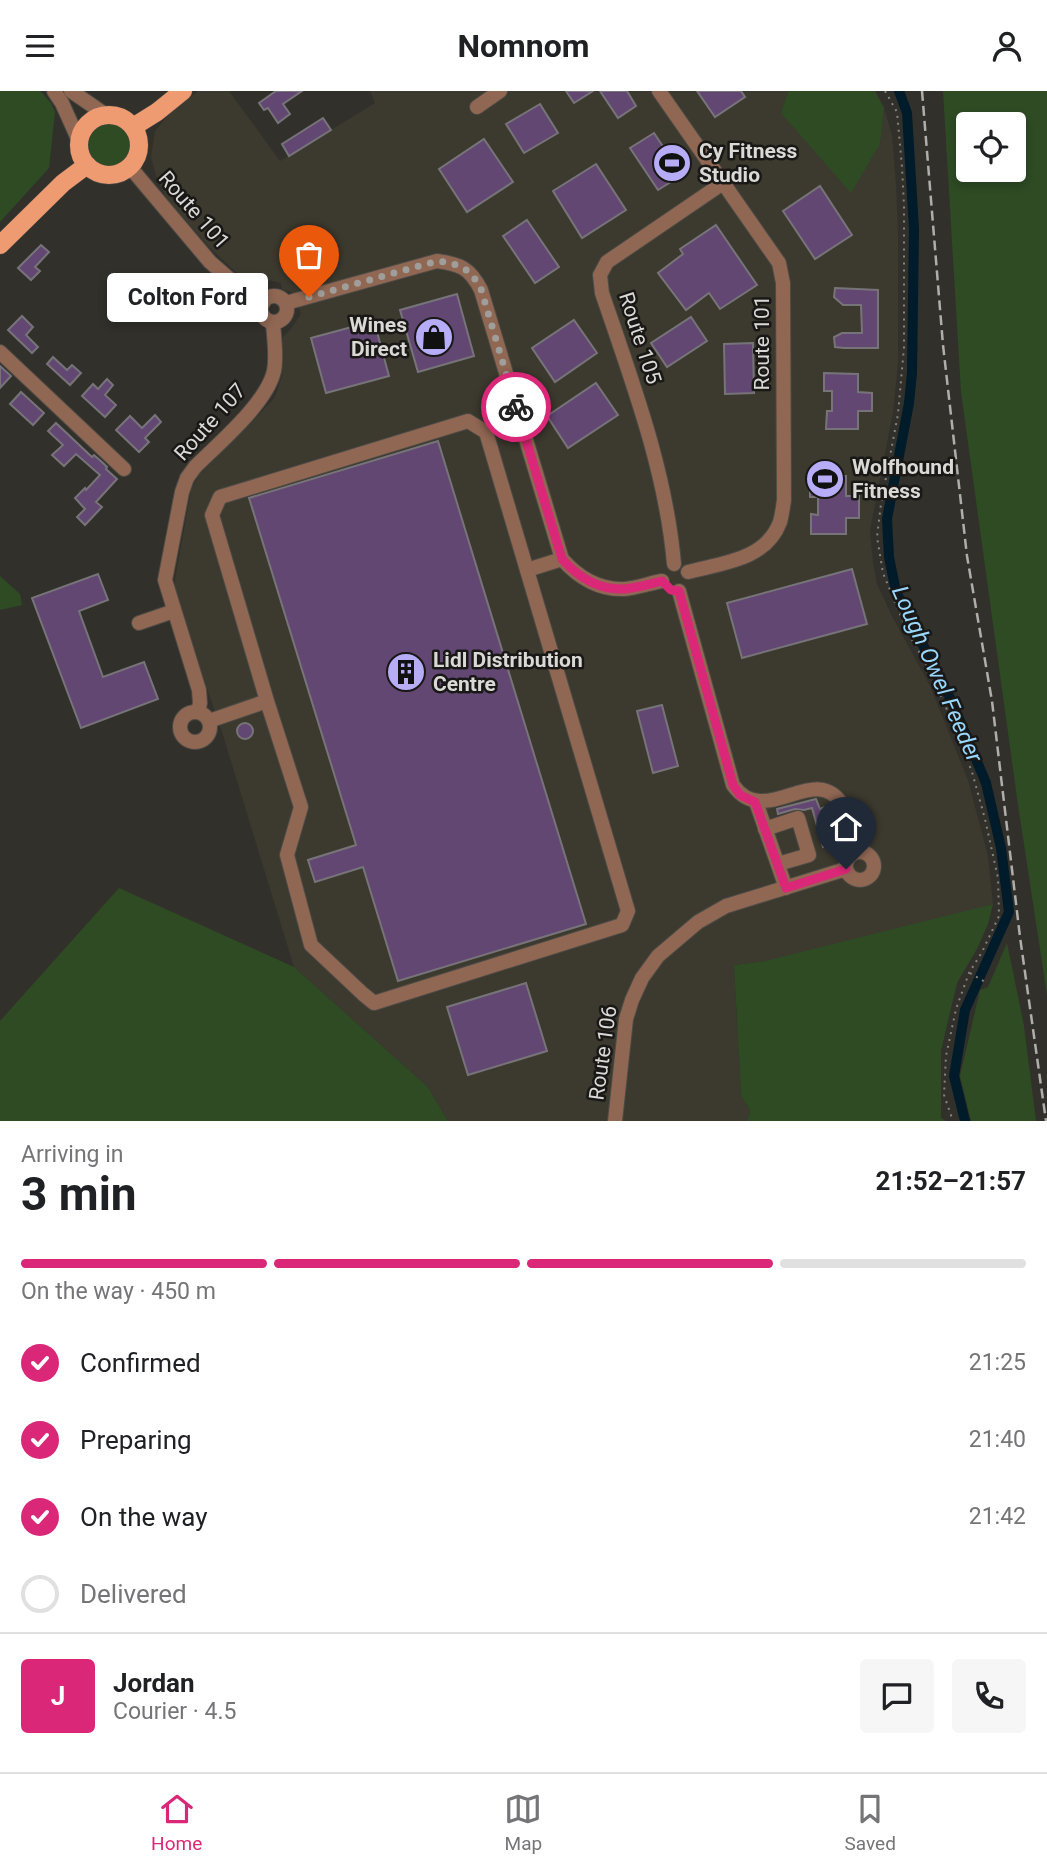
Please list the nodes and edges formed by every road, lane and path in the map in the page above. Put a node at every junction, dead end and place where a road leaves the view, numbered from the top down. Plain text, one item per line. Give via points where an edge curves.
1 (54, 91) edge
2 (71, 91) edge
3 (183, 91) edge
4 (500, 91) edge
5 (659, 91) edge
6 (885, 91) edge
7 (477, 107) dead end
8 (106, 115) junction
9 (133, 127) junction
10 (79, 141) junction
11 (86, 165) junction
12 (130, 167) junction
13 (723, 183) junction
14 (0, 245) edge
15 (263, 303) junction
16 (286, 303) junction
17 (273, 323) junction
18 (0, 352) edge
19 (124, 469) dead end
20 (562, 559) junction
21 (674, 564) junction
22 (527, 570) junction
23 (688, 572) junction
24 (662, 581) junction
25 (679, 591) junction
26 (174, 611) junction
27 (139, 623) dead end
28 (267, 701) junction
29 (755, 802) junction
30 (765, 828) junction
31 (857, 852) junction
32 (778, 865) junction
33 (846, 869) junction
34 (786, 888) junction
35 (969, 973) junction
36 (985, 982) dead end
37 (614, 1121) edge
38 (953, 1121) edge

1 - 10 street
2 - 8 street
3 - 9 main road
4 - 7 street
5 - 13 street, Route 101
6 - 35 path via 897,112 902,167 904,347 877,537 895,606 926,664 972,772 998,878 999,916
8 - 9 main road via 118,116
8 - 10 main road via 91,121
9 - 12 main road via 139,152
10 - 11 main road
11 - 12 main road via 103,175
11 - 14 main road
12 - 15 street, Route 101 via 210,262
13 - 21 street, Route 105 via 607,262 600,275 656,457
13 - 23 street, Route 101 via 779,263 783,283 784,500 768,543 748,557
15 - 16 street via 273,296
15 - 17 street via 262,315
16 - 17 street via 286,315
16 - 20 street via 437,261 456,263 474,276
17 - 26 street, Route 107 via 274,372 265,391 195,467 182,492 164,580
18 - 19 street
20 - 22 street
20 - 24 street via 598,586 624,589
21 - 23 street
21 - 24 street via 666,568
22 - 28 street via 486,432 468,421 220,498 212,515
22 - 28 street via 628,911 622,925 374,1003 311,945 288,855 302,807
23 - 25 street via 688,584
24 - 25 street
25 - 29 street via 733,785 740,795
26 - 27 street
26 - 28 street, Route 107 via 204,716
29 - 30 street
29 - 31 street via 811,789 832,792 843,806
30 - 32 street
30 - 32 street via 798,818 809,855
31 - 33 street via 847,860
31 - 33 street via 870,856 872,873 860,880
32 - 34 street
33 - 34 street, Route 106
34 - 37 street, Route 106 via 726,906 698,922 658,956 642,978 626,1019
35 - 36 path
35 - 38 path via 946,1056 944,1095

